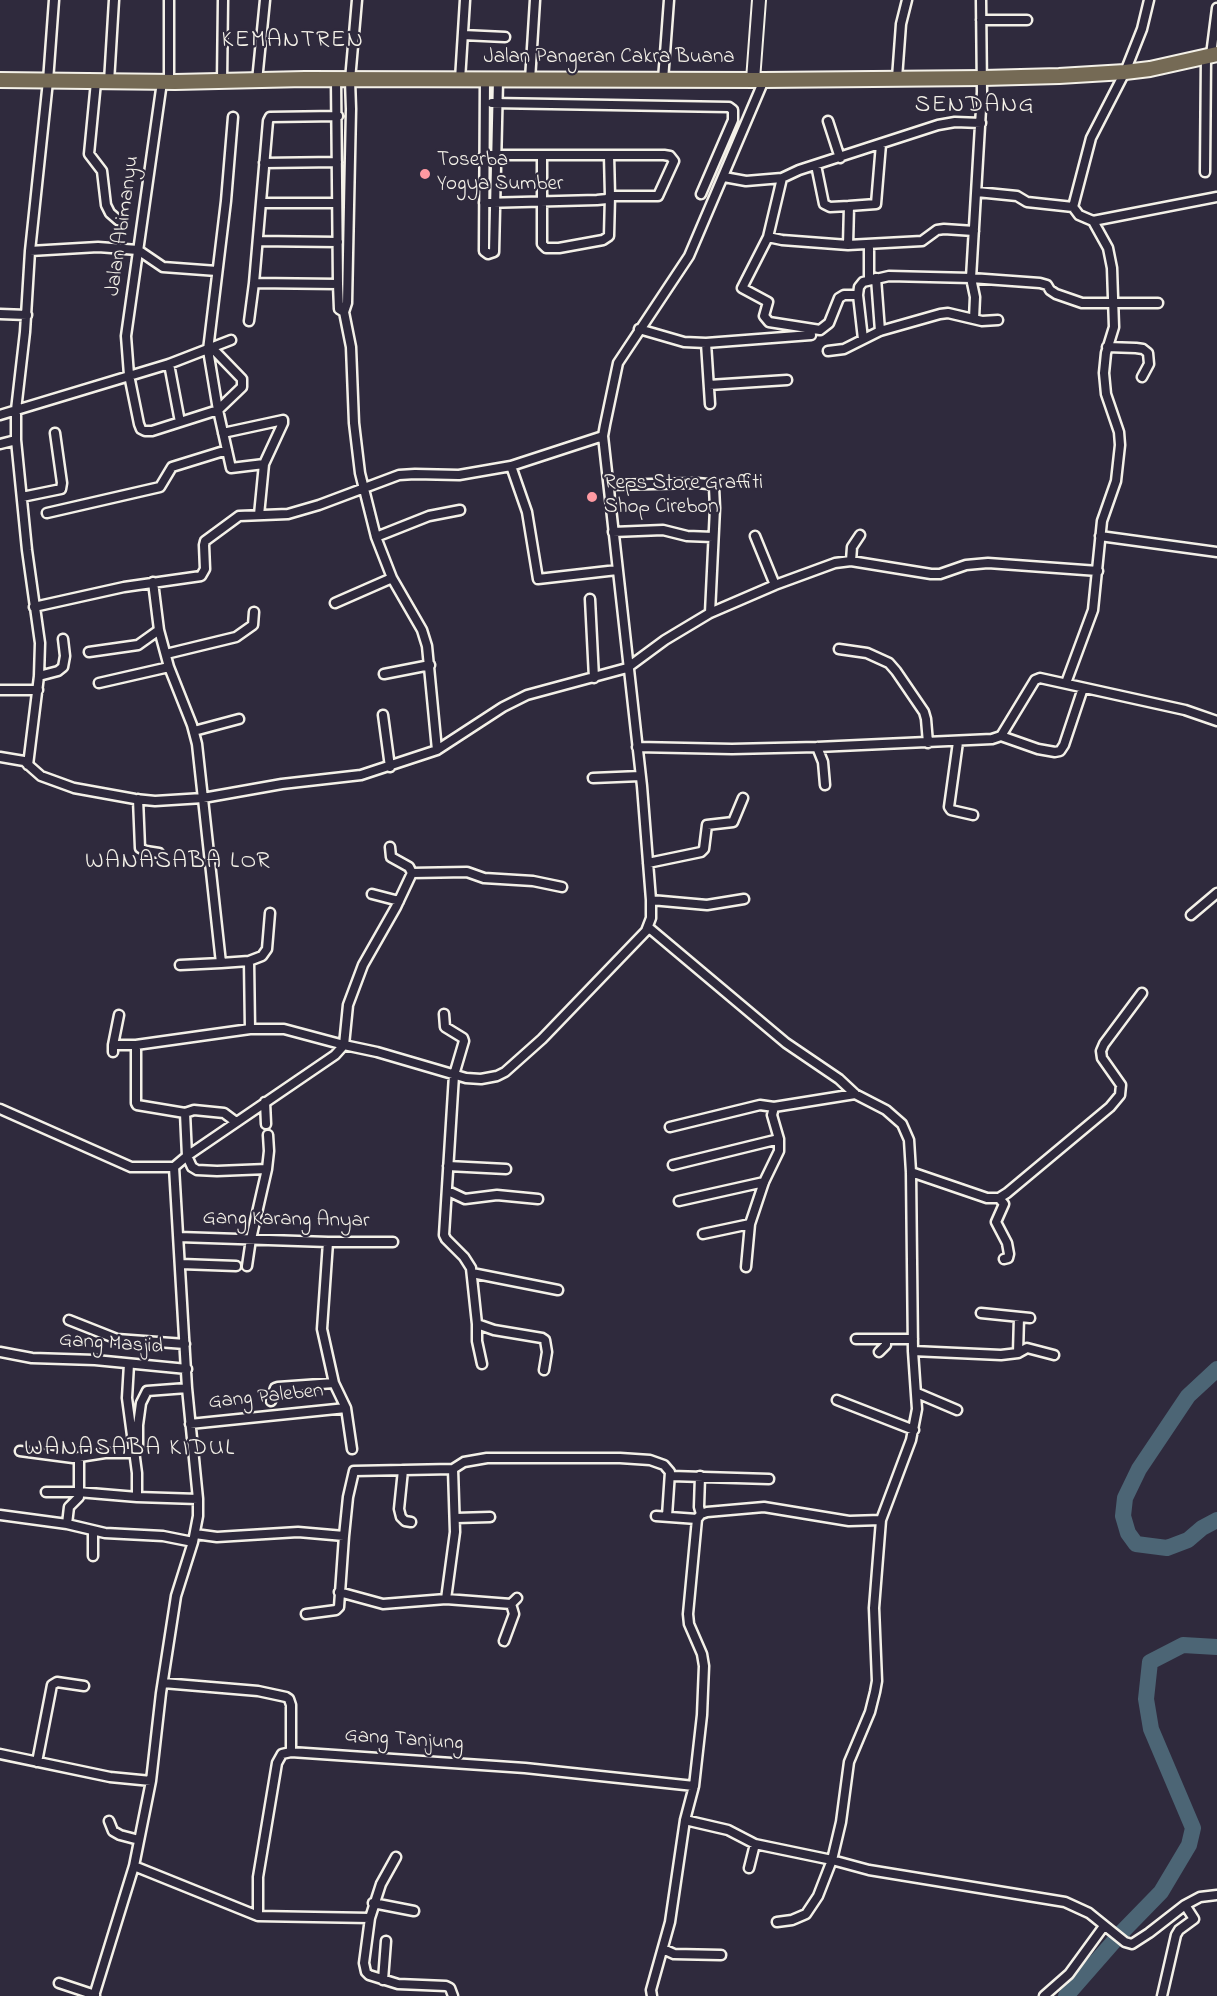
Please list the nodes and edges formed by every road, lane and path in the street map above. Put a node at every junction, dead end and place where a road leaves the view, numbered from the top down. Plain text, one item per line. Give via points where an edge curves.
1 (54, 0) edge
2 (114, 0) edge
3 (169, 0) edge
4 (223, 0) edge
5 (265, 0) edge
6 (357, 0) edge
7 (465, 0) edge
8 (535, 0) edge
9 (669, 0) edge
10 (759, 0) edge
11 (907, 0) edge
12 (981, 0) edge
13 (1149, 0) edge
14 (1217, 8) edge
15 (981, 20) junction
16 (1027, 20) dead end
17 (463, 35) junction
18 (505, 37) dead end
19 (1211, 55) edge
20 (1125, 72) junction
21 (897, 78) junction
22 (983, 78) junction
23 (0, 80) edge
24 (343, 80) junction
25 (460, 80) junction
26 (491, 80) junction
27 (530, 80) junction
28 (759, 80) junction
29 (48, 81) junction
30 (257, 81) junction
31 (663, 81) junction
32 (103, 82) junction
33 (166, 82) junction
34 (222, 82) junction
35 (497, 103) junction
36 (485, 104) junction
37 (338, 116) junction
38 (233, 117) dead end
39 (828, 121) dead end
40 (981, 123) junction
41 (725, 142) junction
42 (881, 144) junction
43 (737, 146) junction
44 (484, 155) junction
45 (495, 155) junction
46 (542, 155) junction
47 (609, 155) junction
48 (840, 158) junction
49 (338, 162) junction
50 (264, 163) junction
51 (816, 165) junction
52 (1205, 172) dead end
53 (785, 176) junction
54 (724, 177) junction
55 (977, 192) junction
56 (701, 194) dead end
57 (610, 196) junction
58 (1217, 197) edge
59 (542, 202) junction
60 (261, 203) junction
61 (337, 203) junction
62 (484, 203) junction
63 (494, 203) junction
64 (849, 206) junction
65 (1073, 207) junction
66 (118, 220) dead end
67 (1093, 221) junction
68 (974, 231) junction
69 (768, 237) junction
70 (258, 242) junction
71 (338, 242) junction
72 (869, 244) junction
73 (848, 245) junction
74 (138, 250) junction
75 (30, 251) junction
76 (217, 271) junction
77 (971, 278) junction
78 (873, 279) junction
79 (254, 283) junction
80 (338, 284) junction
81 (858, 295) junction
82 (1158, 303) dead end
83 (1114, 304) junction
84 (344, 312) junction
85 (0, 314) edge
86 (27, 315) junction
87 (974, 319) junction
88 (998, 320) dead end
89 (249, 321) dead end
90 (639, 329) junction
91 (880, 331) junction
92 (811, 335) dead end
93 (863, 339) junction
94 (231, 340) dead end
95 (706, 343) junction
96 (1107, 347) junction
97 (210, 349) junction
98 (828, 351) dead end
99 (169, 364) junction
100 (129, 375) junction
101 (1142, 377) dead end
102 (788, 380) dead end
103 (709, 385) junction
104 (710, 404) dead end
105 (16, 410) junction
106 (218, 410) junction
107 (0, 415) edge
108 (180, 422) junction
109 (224, 432) junction
110 (55, 433) dead end
111 (603, 436) junction
112 (16, 440) junction
113 (0, 444) edge
114 (227, 450) junction
115 (264, 464) junction
116 (511, 466) junction
117 (609, 485) junction
118 (363, 487) junction
119 (22, 497) junction
120 (460, 510) dead end
121 (46, 513) dead end
122 (259, 515) junction
123 (613, 532) junction
124 (860, 535) dead end
125 (755, 536) dead end
126 (1100, 536) junction
127 (376, 537) junction
128 (713, 537) junction
129 (1217, 552) edge
130 (851, 561) junction
131 (617, 570) junction
132 (1098, 571) junction
133 (392, 578) junction
134 (153, 582) junction
135 (775, 585) junction
136 (590, 599) dead end
137 (335, 603) dead end
138 (34, 607) junction
139 (254, 612) dead end
140 (710, 613) junction
141 (159, 630) junction
142 (63, 639) dead end
143 (839, 649) dead end
144 (89, 652) dead end
145 (166, 654) junction
146 (430, 665) junction
147 (169, 667) junction
148 (627, 668) junction
149 (384, 674) dead end
150 (39, 676) junction
151 (594, 678) junction
152 (99, 683) dead end
153 (1066, 683) junction
154 (1083, 688) junction
155 (0, 690) edge
156 (38, 690) junction
157 (383, 715) dead end
158 (239, 719) dead end
159 (1217, 721) edge
160 (194, 731) junction
161 (1001, 736) junction
162 (928, 742) junction
163 (958, 742) junction
164 (637, 747) junction
165 (817, 747) junction
166 (437, 750) junction
167 (0, 757) edge
168 (28, 765) junction
169 (390, 767) junction
170 (640, 776) junction
171 (593, 778) dead end
172 (825, 785) dead end
173 (203, 798) junction
174 (743, 798) dead end
175 (138, 799) junction
176 (973, 815) dead end
177 (390, 846) dead end
178 (159, 853) dead end
179 (648, 862) junction
180 (412, 873) junction
181 (562, 887) dead end
182 (1217, 893) edge
183 (372, 894) dead end
184 (744, 899) dead end
185 (651, 900) junction
186 (399, 901) junction
187 (270, 914) dead end
188 (1191, 915) dead end
189 (648, 927) junction
190 (249, 962) junction
191 (221, 963) junction
192 (180, 965) dead end
193 (1142, 993) dead end
194 (119, 1014) dead end
195 (444, 1014) dead end
196 (250, 1029) junction
197 (136, 1045) junction
198 (345, 1046) junction
199 (454, 1075) junction
200 (855, 1094) junction
201 (265, 1102) junction
202 (774, 1107) junction
203 (0, 1110) edge
204 (185, 1113) junction
205 (236, 1122) junction
206 (266, 1124) dead end
207 (670, 1126) dead end
208 (268, 1135) dead end
209 (779, 1139) junction
210 (187, 1156) junction
211 (673, 1165) dead end
212 (448, 1166) junction
213 (174, 1167) junction
214 (267, 1169) junction
215 (506, 1169) dead end
216 (911, 1172) junction
217 (764, 1182) junction
218 (448, 1191) junction
219 (538, 1198) dead end
220 (999, 1198) junction
221 (679, 1201) dead end
222 (750, 1224) junction
223 (703, 1234) dead end
224 (179, 1237) junction
225 (254, 1239) junction
226 (328, 1242) junction
227 (393, 1242) dead end
228 (1004, 1259) dead end
229 (181, 1264) junction
230 (236, 1266) dead end
231 (247, 1266) dead end
232 (746, 1267) dead end
233 (472, 1273) junction
234 (558, 1290) dead end
235 (981, 1313) dead end
236 (1019, 1317) junction
237 (1030, 1318) dead end
238 (69, 1320) dead end
239 (477, 1323) junction
240 (856, 1339) dead end
241 (886, 1339) junction
242 (913, 1339) junction
243 (185, 1344) junction
244 (913, 1351) junction
245 (0, 1352) edge
246 (879, 1352) dead end
247 (1018, 1353) junction
248 (1054, 1355) dead end
249 (482, 1364) dead end
250 (129, 1365) junction
251 (187, 1369) junction
252 (544, 1370) dead end
253 (334, 1383) junction
254 (187, 1388) junction
255 (917, 1393) junction
256 (837, 1400) dead end
257 (271, 1401) dead end
258 (346, 1408) junction
259 (957, 1410) dead end
260 (190, 1424) junction
261 (914, 1430) junction
262 (352, 1449) dead end
263 (20, 1451) dead end
264 (134, 1453) junction
265 (79, 1458) junction
266 (453, 1469) junction
267 (403, 1470) junction
268 (671, 1476) junction
269 (700, 1476) junction
270 (769, 1479) dead end
271 (46, 1492) dead end
272 (78, 1492) junction
273 (137, 1497) junction
274 (198, 1499) junction
275 (0, 1515) edge
276 (656, 1516) dead end
277 (667, 1516) junction
278 (699, 1516) junction
279 (490, 1517) dead end
280 (456, 1518) junction
281 (881, 1520) junction
282 (411, 1522) dead end
283 (67, 1524) junction
284 (93, 1531) junction
285 (344, 1536) junction
286 (194, 1538) junction
287 (93, 1556) dead end
288 (339, 1592) junction
289 (446, 1599) junction
290 (306, 1614) dead end
291 (504, 1641) dead end
292 (163, 1683) junction
293 (84, 1686) dead end
294 (291, 1752) junction
295 (0, 1754) edge
296 (37, 1762) junction
297 (151, 1781) junction
298 (694, 1786) junction
299 (685, 1820) junction
300 (109, 1821) dead end
301 (139, 1840) junction
302 (755, 1844) junction
303 (396, 1857) dead end
304 (832, 1860) junction
305 (134, 1866) junction
306 (749, 1868) dead end
307 (1217, 1894) edge
308 (373, 1903) junction
309 (1187, 1906) junction
310 (414, 1911) dead end
311 (258, 1916) junction
312 (370, 1918) junction
313 (777, 1922) dead end
314 (1107, 1928) junction
315 (386, 1941) dead end
316 (663, 1949) junction
317 (721, 1954) dead end
318 (382, 1980) junction
319 (59, 1983) dead end
320 (94, 1995) edge
321 (651, 1995) edge
322 (453, 1996) edge
323 (1044, 1996) edge
324 (1162, 1996) edge

1 - 29 street
2 - 32 street
3 - 33 street, Jalan Abimanyu
4 - 34 street
5 - 30 street
6 - 24 street
7 - 17 street
8 - 27 street
9 - 31 street
10 - 28 street
11 - 21 street
12 - 15 street
13 - 20 street
14 - 19 street
15 - 16 street
15 - 22 street
17 - 18 street
17 - 25 street
19 - 20 main road, Jalan Pangeran Cakra Buana
19 - 52 street
20 - 22 main road, Jalan Pangeran Cakra Buana
20 - 65 street via 1091,138
21 - 22 main road, Jalan Pangeran Cakra Buana
21 - 28 main road, Jalan Pangeran Cakra Buana
22 - 40 street
23 - 29 main road, Jalan Pangeran Cakra Buana
24 - 25 main road, Jalan Pangeran Cakra Buana
24 - 30 main road, Jalan Pangeran Cakra Buana
24 - 37 street
24 - 84 street via 348,258
25 - 26 main road, Jalan Pangeran Cakra Buana
26 - 27 main road, Jalan Pangeran Cakra Buana
26 - 35 street
26 - 36 street
27 - 31 main road, Jalan Pangeran Cakra Buana
28 - 31 main road, Jalan Pangeran Cakra Buana
28 - 43 street
29 - 32 main road, Jalan Pangeran Cakra Buana
29 - 75 street
30 - 34 main road, Jalan Pangeran Cakra Buana
32 - 33 main road, Jalan Pangeran Cakra Buana
32 - 66 street via 89,154 102,171 106,205
33 - 34 main road, Jalan Pangeran Cakra Buana
33 - 74 street, Jalan Abimanyu
35 - 36 street
35 - 41 street via 729,107 734,115
35 - 45 street
36 - 44 street
37 - 49 street
37 - 50 street via 270,117
38 - 76 street
39 - 48 street
40 - 42 street via 938,124
40 - 55 street
41 - 43 street
41 - 56 street
42 - 48 street
42 - 64 street via 876,204
43 - 54 street
44 - 45 street
44 - 62 street
45 - 46 street
45 - 63 street
46 - 47 street
46 - 59 street
47 - 57 street
47 - 57 street via 664,155 674,161 658,196
48 - 51 street
49 - 50 street
49 - 61 street
50 - 60 street
51 - 53 street
51 - 64 street via 824,204
53 - 54 street via 746,181
53 - 69 street
54 - 90 street via 689,256
55 - 65 street
55 - 68 street
57 - 59 street
57 - 59 street via 609,236 559,249 542,244
58 - 67 street
59 - 63 street
60 - 61 street
60 - 70 street
61 - 71 street
62 - 63 street
62 - 63 street via 484,251 488,254 494,252
64 - 73 street
65 - 67 street via 1079,215
67 - 83 street via 1108,248
68 - 72 street via 944,228 922,241
68 - 77 street
69 - 73 street
69 - 81 street via 742,288 768,302 764,316 769,322 820,330 829,323 839,298
70 - 71 street
70 - 79 street
71 - 80 street
72 - 73 street
72 - 78 street
74 - 75 street via 98,247
74 - 76 street via 163,267
74 - 100 street, Jalan Abimanyu via 126,336
75 - 86 street
76 - 97 street
77 - 78 street
77 - 83 street via 1044,284 1074,302
77 - 87 street
78 - 81 street via 862,284
78 - 91 street
79 - 80 street
79 - 89 street
80 - 84 street via 339,309
81 - 93 street
82 - 83 street
83 - 96 street via 1114,333
84 - 118 street via 352,358 356,458
85 - 86 street
86 - 105 street
87 - 88 street
87 - 91 street via 948,313
90 - 95 street via 684,342
90 - 111 street via 614,373
91 - 93 street
92 - 95 street
93 - 98 street via 844,349
94 - 97 street
95 - 103 street
96 - 101 street via 1143,349 1148,353 1149,364
96 - 126 street via 1106,394 1120,445 1118,474 1104,511
97 - 99 street
97 - 106 street
97 - 106 street via 243,382
99 - 100 street
99 - 108 street
100 - 105 street
100 - 108 street, Jalan Abimanyu via 141,429 152,431
102 - 103 street
103 - 104 street
105 - 107 street
105 - 112 street
106 - 108 street
106 - 109 street
109 - 114 street
109 - 115 street via 283,420
110 - 119 street via 61,489
111 - 116 street
111 - 117 street
112 - 113 street
112 - 119 street
114 - 115 street via 231,468
114 - 121 street via 172,467 160,487
115 - 122 street
116 - 118 street via 459,475 399,475
116 - 131 street via 527,512 538,579
117 - 123 street
117 - 128 street via 712,485 716,508
118 - 122 street via 288,514
118 - 127 street
119 - 138 street
120 - 127 street via 429,516
122 - 134 street via 235,518 205,541 204,574
123 - 128 street via 663,530
123 - 131 street
124 - 130 street via 852,547
125 - 135 street
126 - 129 street
126 - 132 street
127 - 133 street
128 - 140 street
130 - 132 street via 923,574 994,563
130 - 135 street
131 - 148 street
132 - 153 street via 1093,610
133 - 137 street
133 - 146 street via 422,630
134 - 138 street
134 - 141 street
135 - 140 street
136 - 151 street
138 - 150 street via 40,643
139 - 145 street via 253,625 236,637
140 - 148 street
141 - 144 street via 138,645
141 - 145 street
142 - 150 street via 63,667
143 - 162 street via 867,653 889,663 924,712
145 - 147 street
146 - 149 street
146 - 166 street
147 - 152 street
147 - 160 street
148 - 151 street
148 - 164 street
150 - 156 street
151 - 166 street via 527,695
153 - 154 street
153 - 161 street via 1048,678 1035,680
154 - 159 street via 1185,710
154 - 161 street via 1060,751
155 - 156 street
156 - 168 street
157 - 169 street
158 - 160 street
160 - 173 street
161 - 163 street
162 - 163 street
162 - 165 street
163 - 176 street via 949,807
164 - 165 street
164 - 170 street
165 - 172 street
166 - 169 street
167 - 168 street via 20,759
168 - 175 street via 41,776 74,789
169 - 173 street via 361,775
170 - 171 street
170 - 179 street
173 - 175 street
173 - 191 street
174 - 179 street via 733,822 707,825 701,852
175 - 178 street via 140,848
177 - 180 street via 391,857
179 - 185 street
180 - 181 street via 467,873
180 - 186 street
182 - 188 street
183 - 186 street
184 - 185 street via 707,905
185 - 189 street
186 - 198 street via 363,965 348,1005
187 - 190 street via 267,950
189 - 199 street via 542,1039 505,1072 481,1079
189 - 200 street via 786,1043
190 - 191 street
190 - 196 street
191 - 192 street
193 - 220 street via 1101,1051 1121,1085 1120,1095
194 - 197 street via 113,1048
195 - 199 street via 445,1027 464,1041
196 - 197 street
196 - 198 street via 284,1029
197 - 204 street via 138,1105
198 - 199 street
198 - 201 street
199 - 212 street
200 - 202 street
200 - 216 street via 886,1110 902,1124 909,1140
201 - 205 street
201 - 206 street
202 - 207 street via 760,1105
202 - 209 street via 772,1114
203 - 213 street via 131,1167
204 - 205 street via 224,1113
204 - 210 street
205 - 210 street
208 - 214 street
209 - 211 street
209 - 217 street via 779,1151
210 - 213 street
210 - 214 street via 197,1170
212 - 215 street
212 - 218 street
213 - 224 street
214 - 225 street
216 - 220 street via 987,1198
216 - 242 street
217 - 221 street
217 - 222 street
218 - 219 street via 465,1199 497,1195
218 - 233 street via 444,1235 464,1257
220 - 228 street via 1004,1204 997,1226 1009,1254
222 - 223 street
222 - 232 street
224 - 225 street, Gang Karang Anyar
224 - 229 street
225 - 226 street, Gang Karang Anyar
225 - 231 street
226 - 227 street, Gang Karang Anyar
226 - 253 street via 322,1329
229 - 230 street
229 - 243 street
233 - 234 street
233 - 239 street
235 - 236 street
236 - 237 street
236 - 247 street
238 - 243 street via 117,1339
239 - 249 street
239 - 252 street via 545,1340
240 - 241 street
241 - 242 street
241 - 246 street
242 - 244 street
243 - 251 street
244 - 247 street
244 - 255 street
245 - 250 street, Gang Masjid
247 - 248 street via 1027,1348
250 - 251 street, Gang Masjid
250 - 264 street via 127,1398
251 - 254 street
253 - 257 street via 278,1387
253 - 258 street
254 - 260 street
254 - 264 street via 147,1391 141,1403 138,1448
255 - 259 street
255 - 261 street
256 - 261 street
258 - 260 street, Gang Paleben
258 - 262 street
260 - 274 street
261 - 281 street
263 - 265 street
264 - 265 street
264 - 273 street
265 - 272 street
266 - 267 street
266 - 268 street via 464,1462 487,1458 635,1458 664,1465
266 - 280 street
267 - 282 street via 399,1509 401,1517
267 - 285 street via 354,1471
268 - 269 street
268 - 277 street
269 - 270 street
269 - 278 street
271 - 272 street
272 - 273 street
272 - 283 street via 78,1500 69,1507
273 - 274 street
274 - 286 street
275 - 283 street
276 - 277 street
277 - 278 street
278 - 281 street via 764,1507 849,1521
278 - 298 street via 688,1614 704,1666
279 - 280 street
280 - 289 street
281 - 304 street via 874,1608 877,1681 870,1712 849,1762 844,1809
283 - 284 street
284 - 286 street
284 - 287 street
285 - 286 street via 298,1532
285 - 288 street
286 - 292 street via 176,1596
288 - 289 street via 383,1604
288 - 290 street via 338,1609
289 - 291 street via 514,1601 514,1614
292 - 294 street via 286,1697 291,1705
292 - 297 street
293 - 296 street via 57,1682 52,1685
294 - 298 street, Gang Tanjung via 525,1768
294 - 311 street via 282,1754 277,1763 258,1877
295 - 296 street
296 - 297 street
297 - 301 street
298 - 299 street
299 - 302 street via 728,1830
299 - 316 street
300 - 301 street via 113,1831
301 - 305 street
302 - 304 street
302 - 306 street
303 - 308 street
304 - 313 street via 818,1896 806,1914
304 - 314 street via 869,1870 1065,1902 1089,1913
305 - 311 street
305 - 320 street
307 - 309 street via 1200,1897
308 - 310 street
308 - 312 street
309 - 314 street via 1136,1943 1125,1942
309 - 324 street via 1193,1920 1176,1935
311 - 312 street
312 - 318 street via 365,1967 369,1975
314 - 323 street via 1069,1974
315 - 318 street
316 - 317 street via 674,1954
316 - 321 street
318 - 322 street via 446,1986
319 - 320 street

